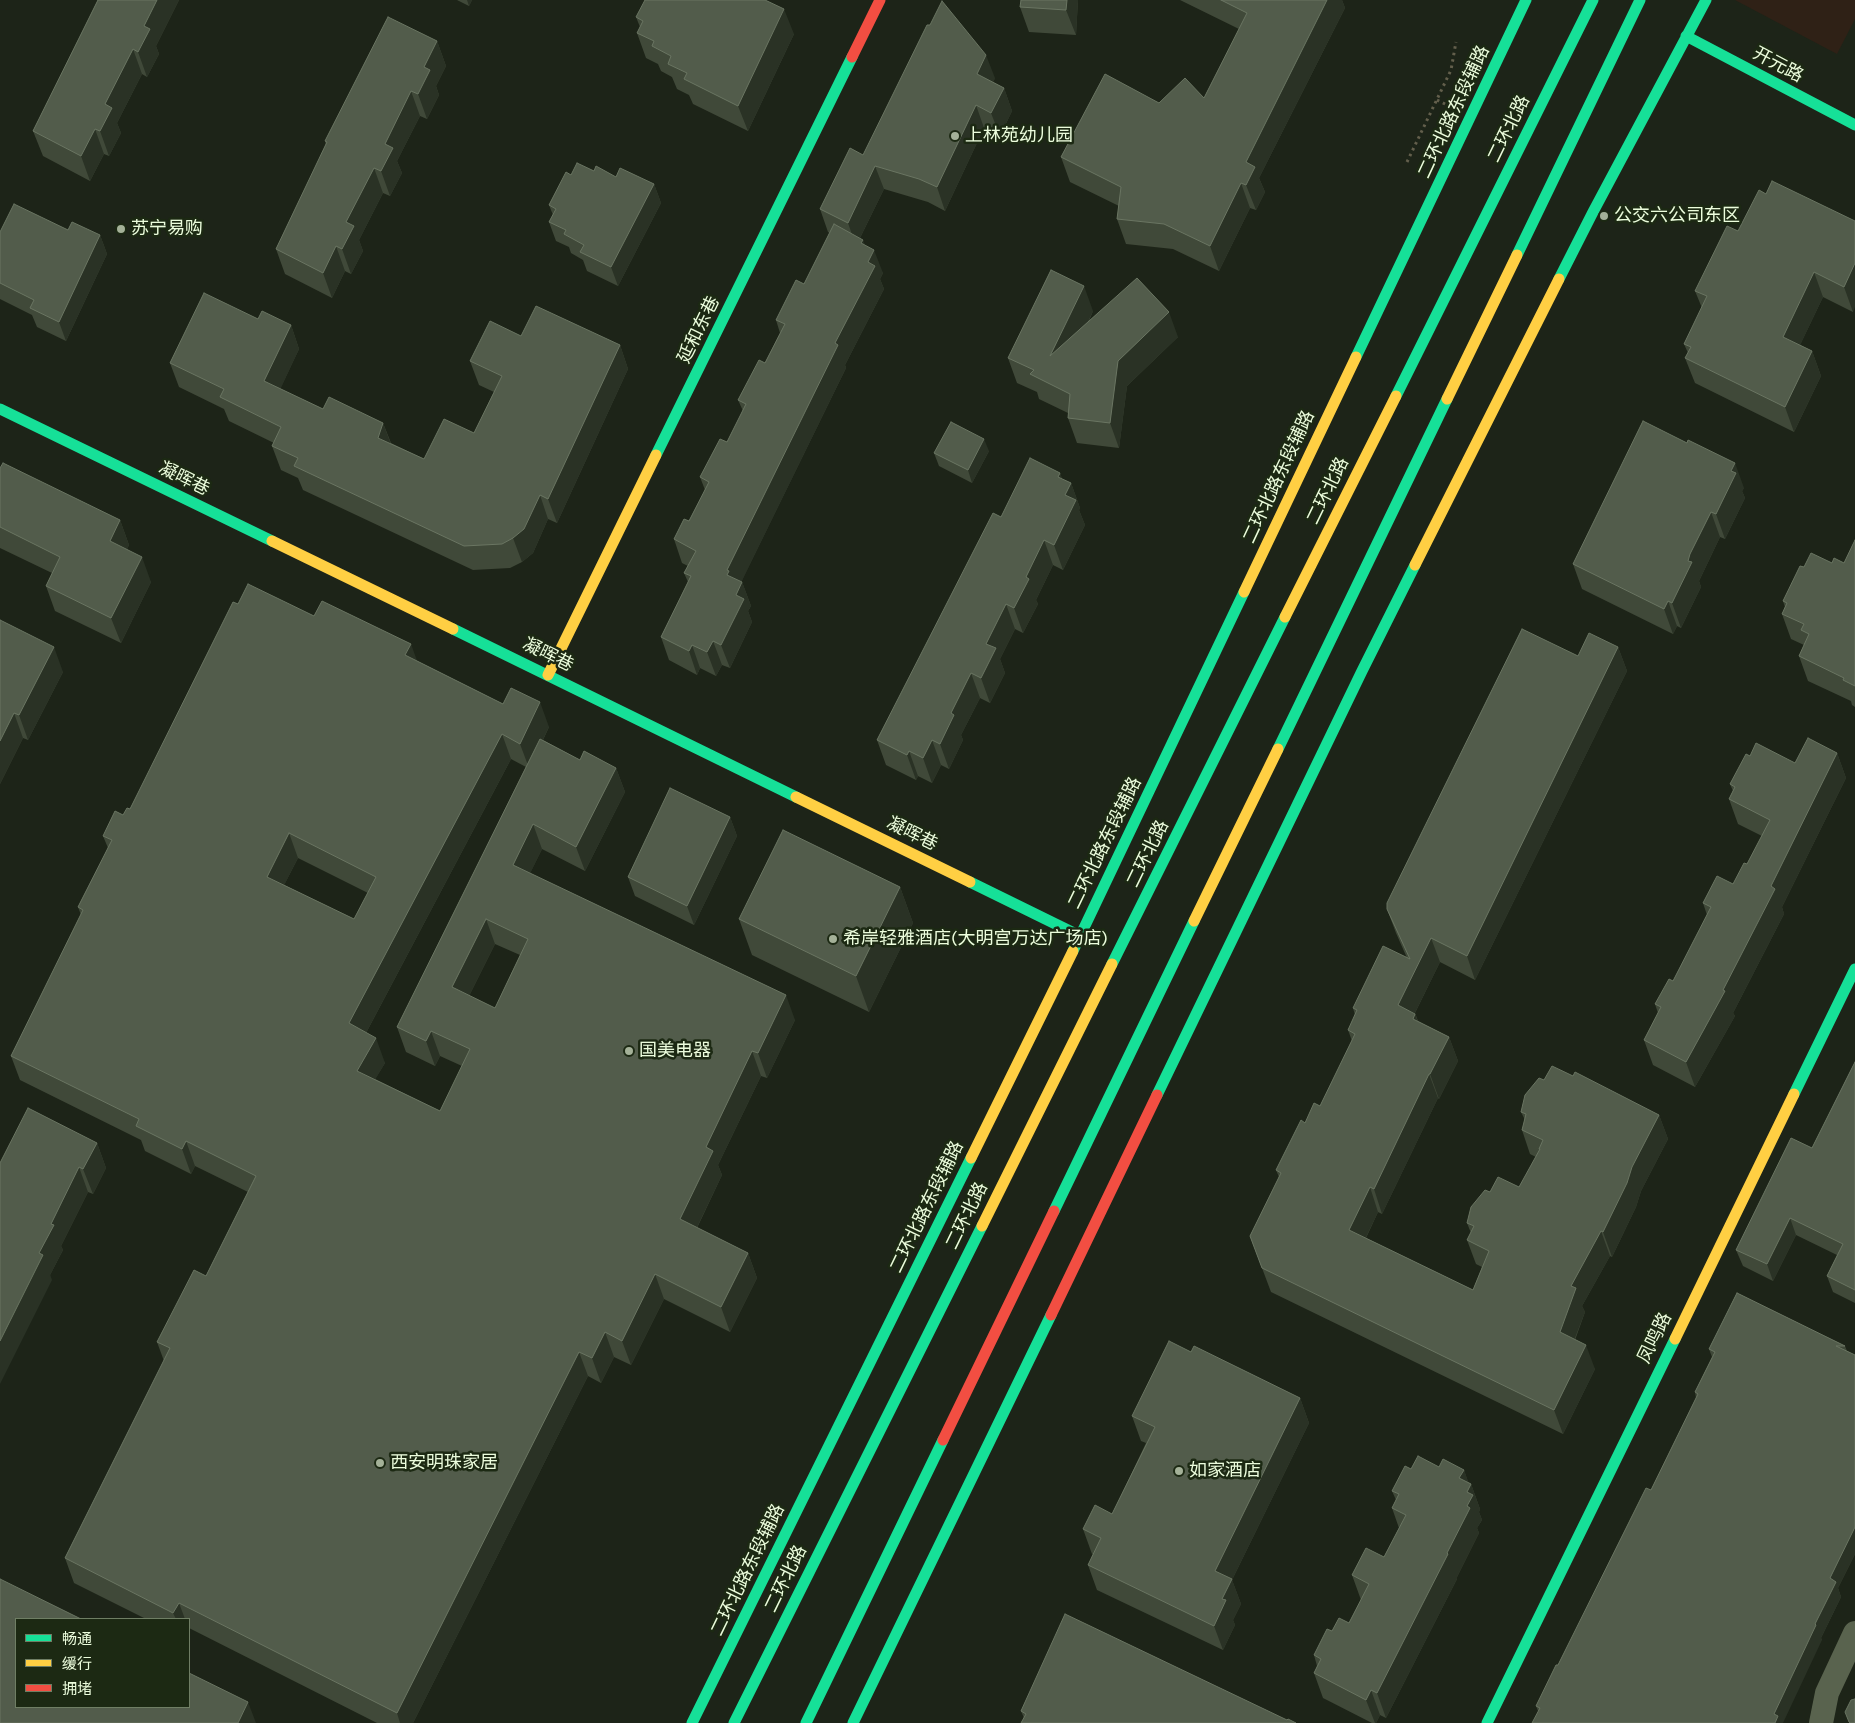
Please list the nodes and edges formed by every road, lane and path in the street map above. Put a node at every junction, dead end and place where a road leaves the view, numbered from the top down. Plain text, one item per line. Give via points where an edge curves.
1 (880, 0) edge
2 (1526, 0) edge
3 (1585, 0) edge
4 (1593, 0) edge
5 (1640, 0) edge
6 (1706, 0) edge
7 (1686, 36) junction
8 (1575, 37) junction
9 (1456, 42) dead end
10 (1855, 125) edge
11 (1407, 162) dead end
12 (0, 409) edge
13 (548, 675) junction
14 (1080, 936) junction
15 (1855, 969) edge
16 (1855, 1633) edge
17 (692, 1723) edge
18 (734, 1723) edge
19 (806, 1723) edge
20 (853, 1723) edge
21 (1487, 1723) edge
22 (1822, 1723) edge

1 - 13 main road, 延和东巷
2 - 14 main road, 二环北路东段辅路
3 - 8 main road
4 - 8 main road, 二环北路
5 - 19 main road
6 - 7 main road
7 - 10 main road, 开元路
7 - 20 main road via 1593,212 1362,672
8 - 18 main road, 二环北路
9 - 11 path via 1451,70
12 - 13 main road, 凝晖巷
13 - 14 main road, 凝晖巷
14 - 17 main road, 二环北路东段辅路
15 - 21 main road, 凤鸣路
16 - 22 street via 1827,1694

